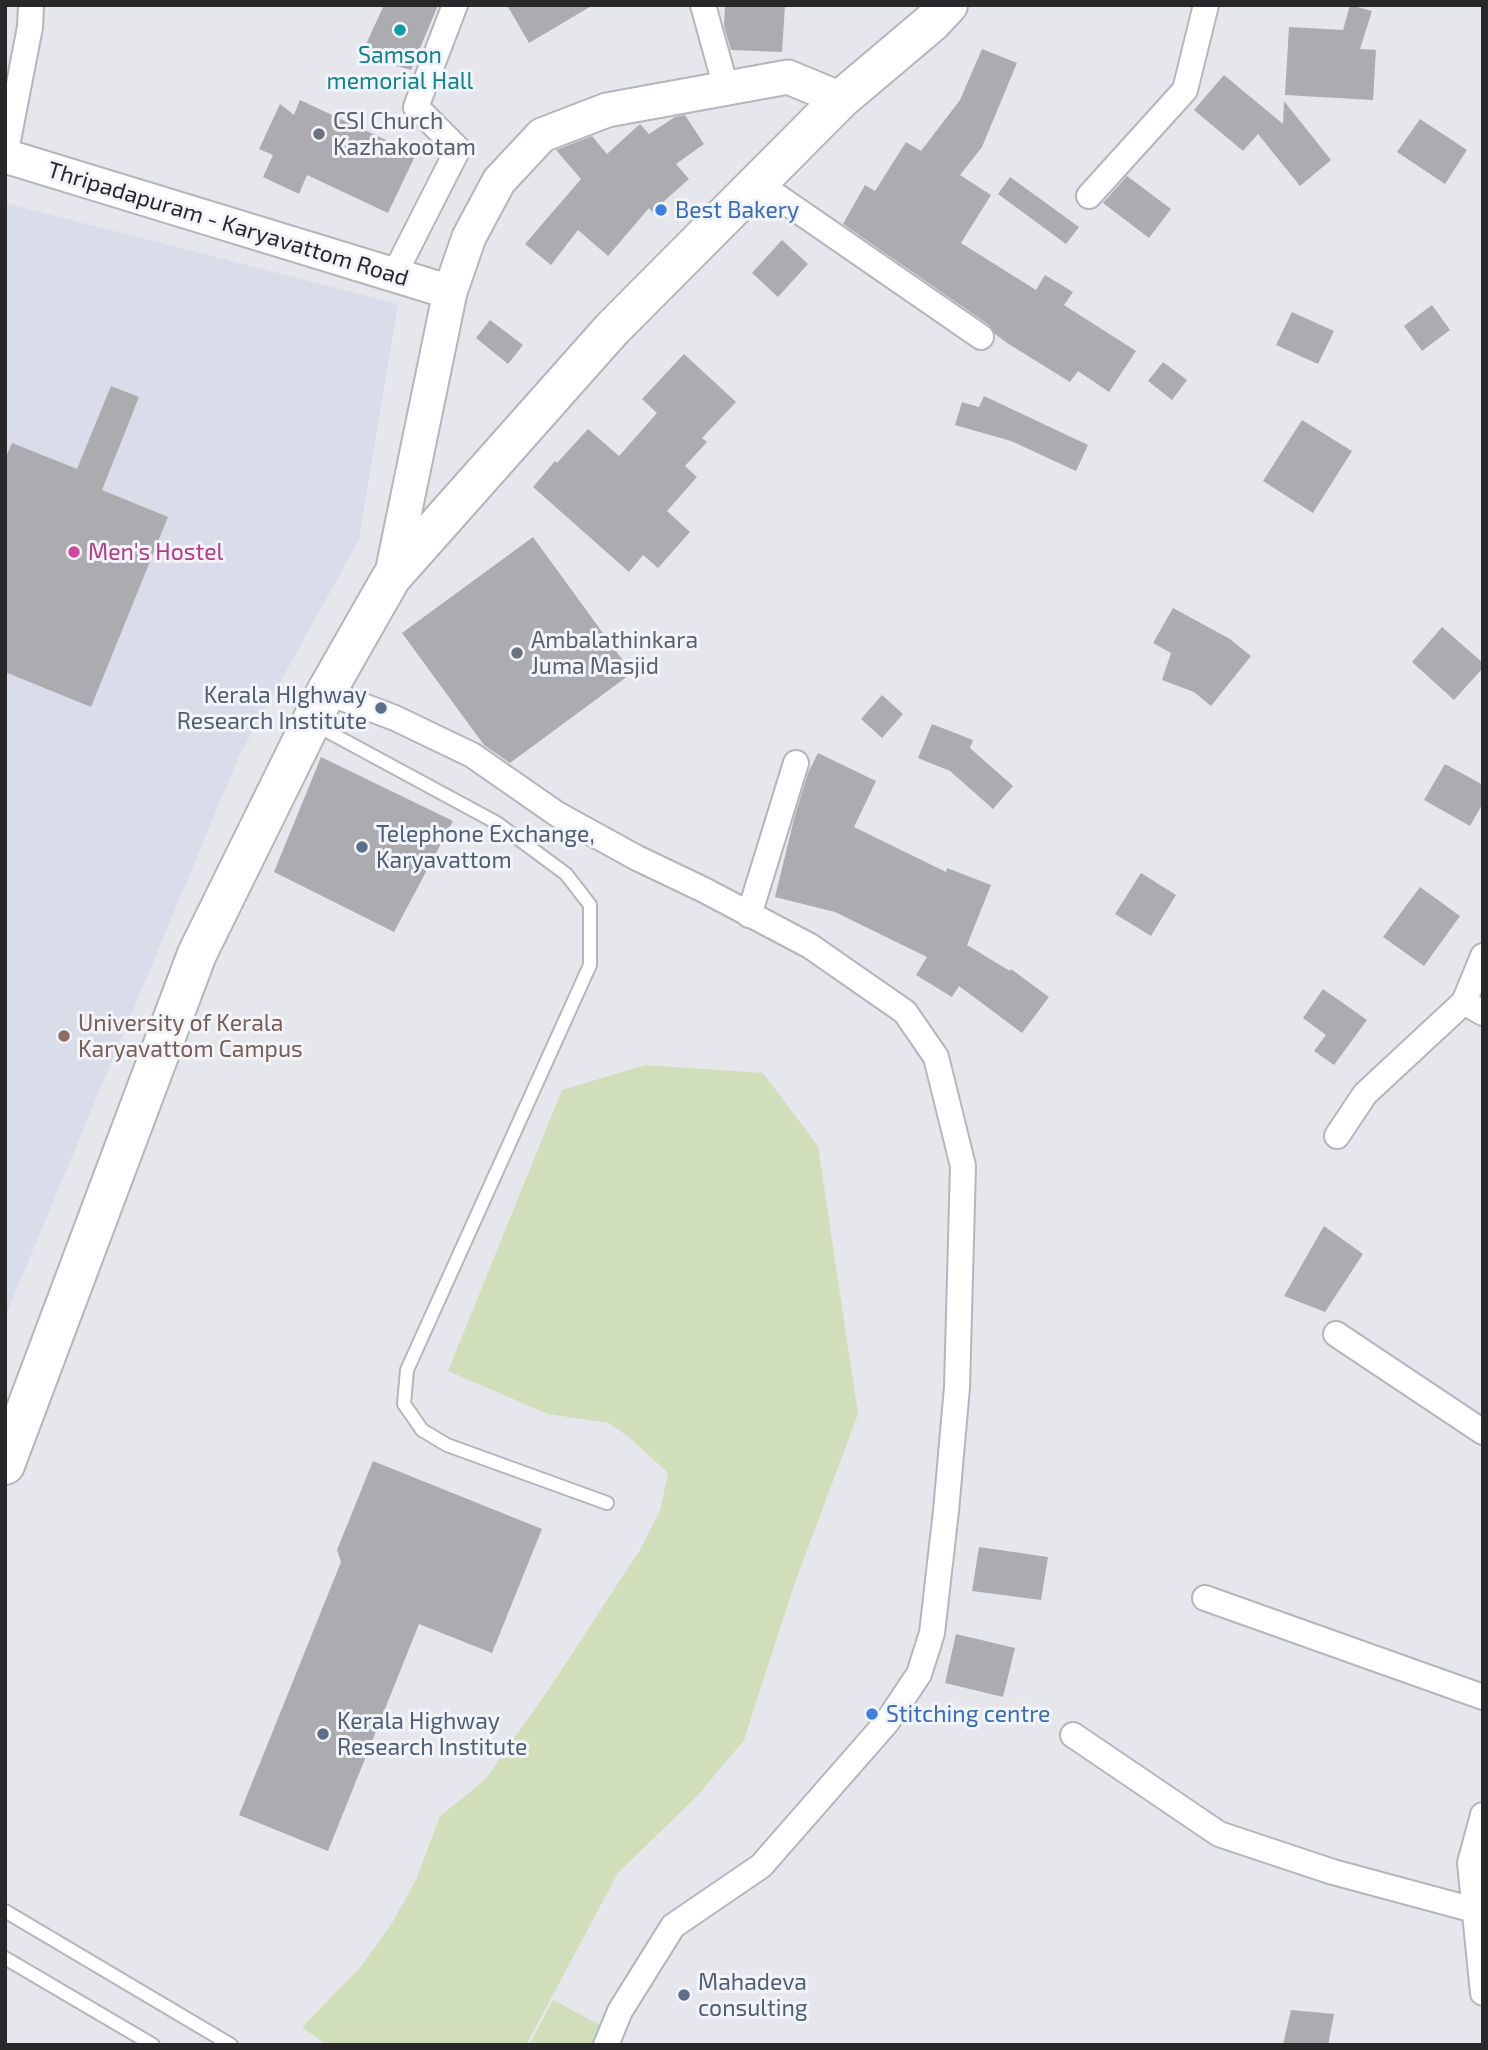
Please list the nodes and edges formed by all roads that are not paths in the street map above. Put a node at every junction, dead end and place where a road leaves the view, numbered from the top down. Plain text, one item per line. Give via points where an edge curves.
1 (31, 5) edge
2 (455, 5) edge
3 (703, 5) edge
4 (1206, 5) edge
5 (933, 11) edge
6 (726, 89) junction
7 (841, 99) junction
8 (5, 156) edge
9 (758, 183) junction
10 (1089, 196) dead end
11 (394, 275) junction
12 (450, 292) junction
13 (981, 337) dead end
14 (391, 578) junction
15 (318, 707) junction
16 (796, 763) dead end
17 (749, 915) junction
18 (1483, 956) edge
19 (1473, 1008) edge
20 (1337, 1136) dead end
21 (1336, 1334) dead end
22 (1483, 1432) edge
23 (5, 1465) edge
24 (607, 1503) dead end
25 (1205, 1598) dead end
26 (1483, 1697) edge
27 (1073, 1735) dead end
28 (1483, 1815) edge
29 (1474, 1910) junction
30 (5, 1911) edge
31 (5, 1958) edge
32 (1483, 1993) edge
33 (153, 2045) edge
34 (231, 2045) edge
35 (606, 2045) edge

1 - 8 street
2 - 11 street via 416,107 458,149
3 - 6 street
4 - 10 street via 1185,90
5 - 7 main road
6 - 7 main road via 788,77
6 - 12 main road via 607,110 542,135 499,181 469,237
7 - 9 main road
8 - 11 main road, Thripadapuram - Karyavattom Road
9 - 13 street
9 - 14 main road via 612,329
11 - 12 main road, Thripadapuram - Karyavattom Road
12 - 14 main road
14 - 15 main road
15 - 17 street via 395,718 472,755 557,814
15 - 23 main road via 197,954
15 - 24 lane via 497,823 566,874 590,905 590,965 407,1370 404,1404 422,1430 447,1445
16 - 17 street
17 - 35 street via 810,947 905,1012 936,1057 944,1085 963,1166 957,1387 939,1589 919,1674 887,1722 761,1866 673,1926 621,2011
18 - 19 street
19 - 20 street via 1365,1094
21 - 22 street
25 - 26 street
27 - 29 street via 1219,1835
28 - 29 street via 1470,1863
29 - 32 street
30 - 34 lane
31 - 33 lane

